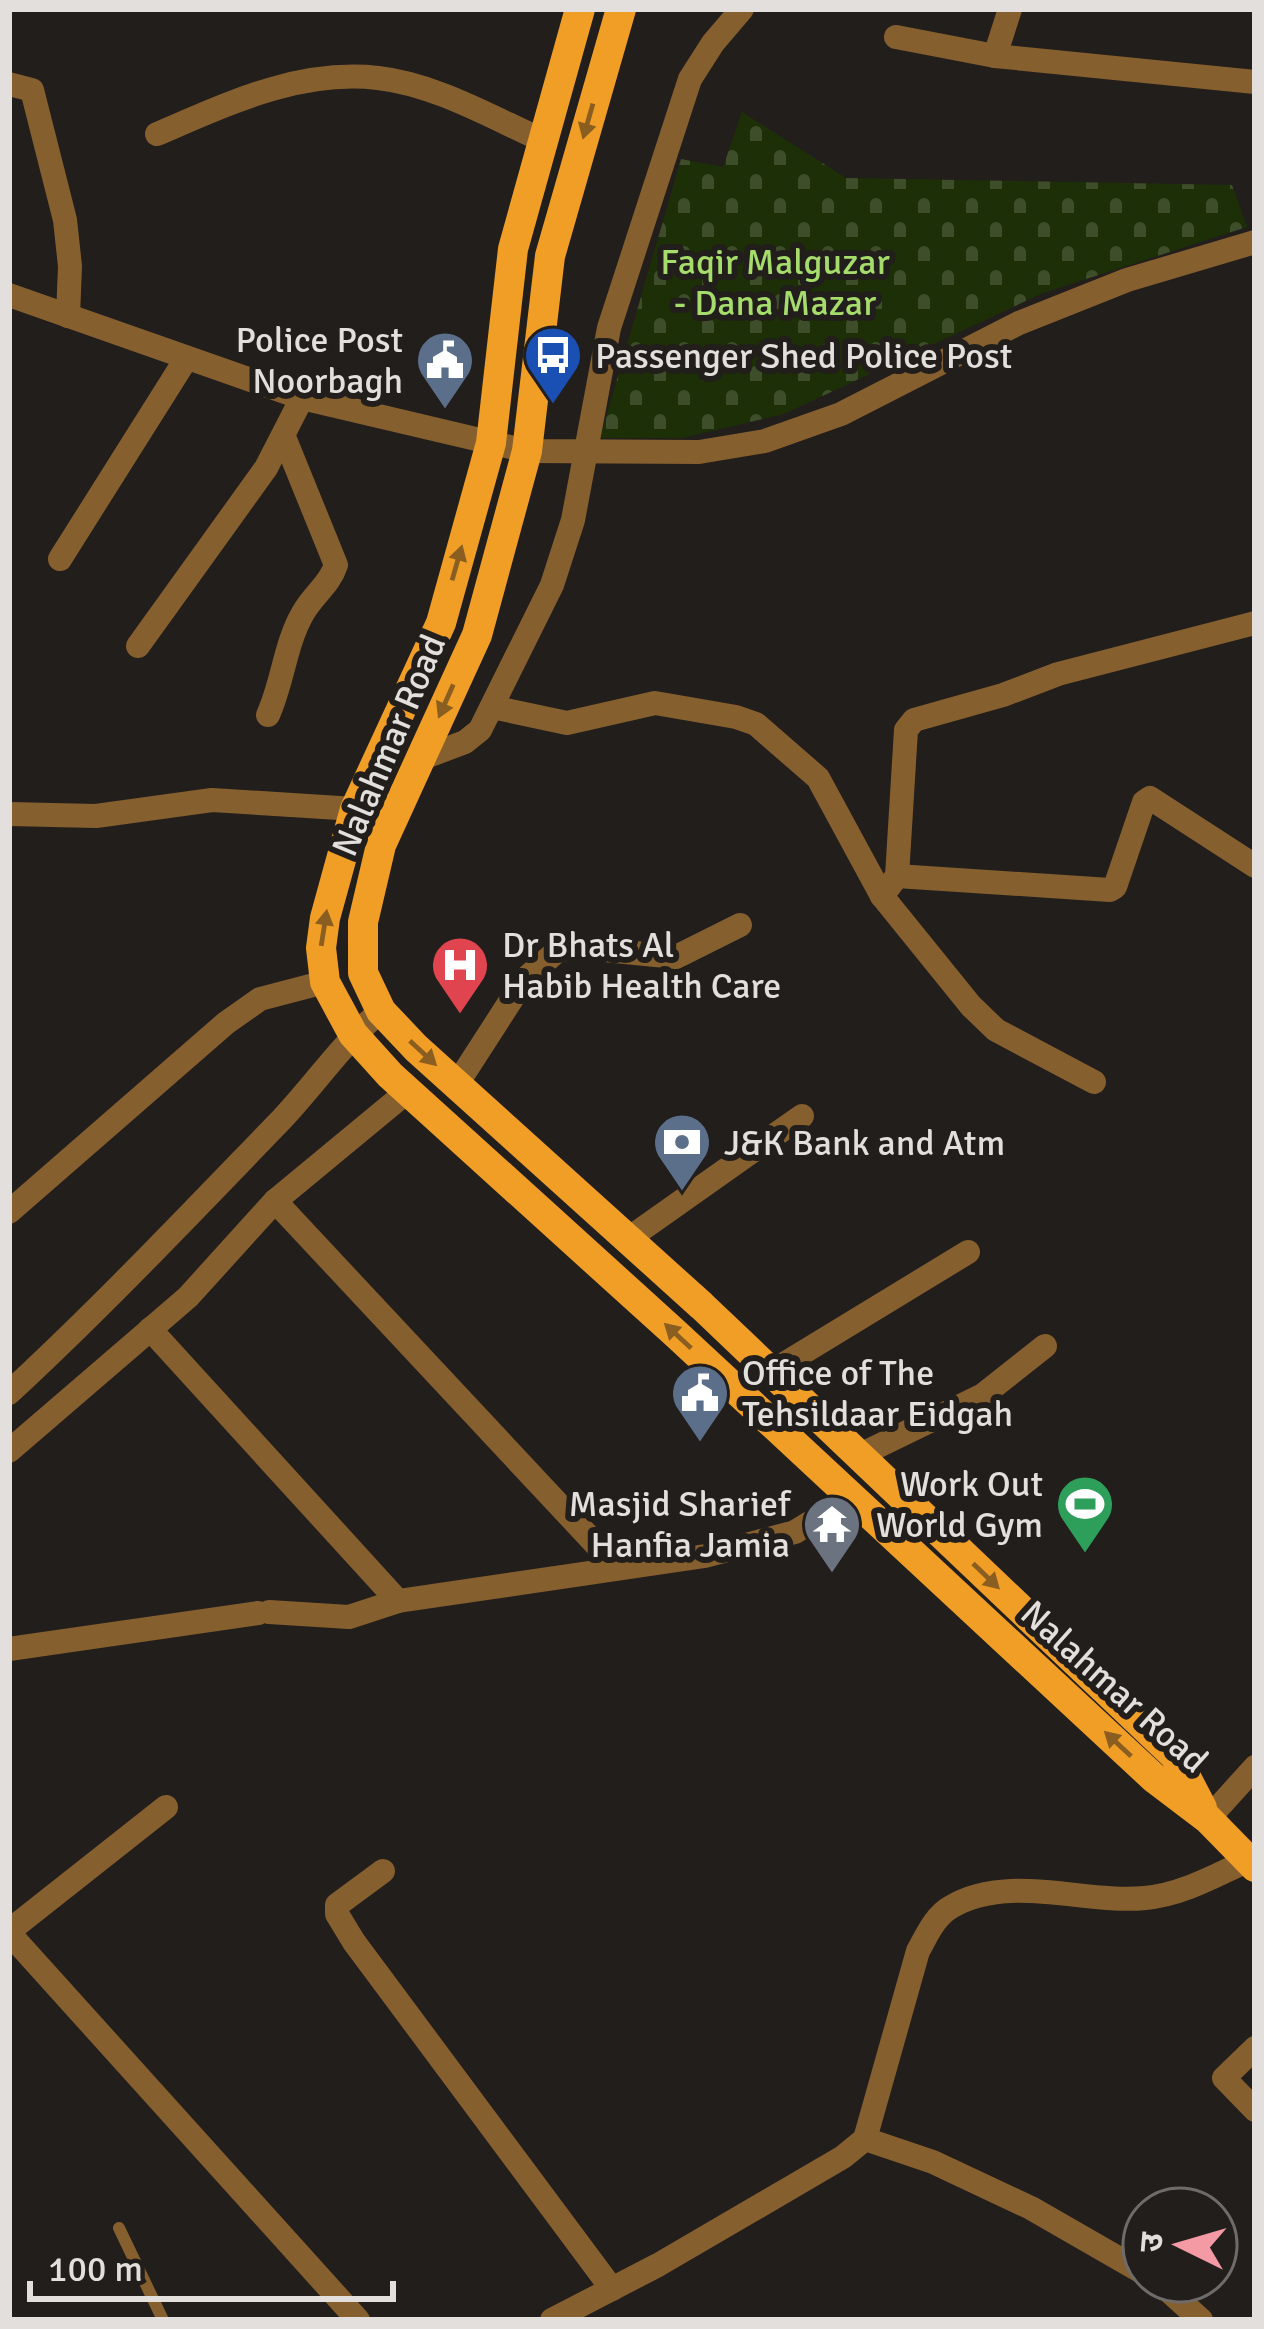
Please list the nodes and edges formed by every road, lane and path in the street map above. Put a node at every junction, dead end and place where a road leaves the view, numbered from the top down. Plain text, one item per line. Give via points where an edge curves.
1 (580, 9) edge
2 (621, 9) edge
3 (742, 9) edge
4 (1010, 9) edge
5 (896, 38) dead end
6 (995, 56) junction
7 (1255, 82) edge
8 (9, 84) edge
9 (157, 134) dead end
10 (542, 140) junction
11 (1255, 242) edge
12 (13, 305) edge
13 (68, 316) junction
14 (185, 359) junction
15 (302, 398) junction
16 (284, 437) junction
17 (491, 443) junction
18 (527, 451) junction
19 (584, 454) junction
20 (60, 559) dead end
21 (1255, 623) edge
22 (138, 646) dead end
23 (492, 707) junction
24 (268, 715) dead end
25 (421, 759) junction
26 (356, 809) junction
27 (9, 814) edge
28 (1253, 859) edge
29 (889, 886) junction
30 (740, 925) dead end
31 (325, 982) junction
32 (381, 1011) junction
33 (353, 1034) junction
34 (1094, 1082) dead end
35 (457, 1084) junction
36 (407, 1091) junction
37 (802, 1116) dead end
38 (275, 1202) junction
39 (9, 1212) edge
40 (628, 1239) junction
41 (968, 1252) dead end
42 (149, 1329) junction
43 (1046, 1346) dead end
44 (771, 1372) junction
45 (9, 1393) edge
46 (9, 1450) edge
47 (860, 1455) junction
48 (850, 1498) junction
49 (618, 1568) junction
50 (398, 1601) junction
51 (9, 1649) edge
52 (1255, 1767) edge
53 (166, 1807) dead end
54 (1208, 1819) junction
55 (1252, 1863) edge
56 (382, 1871) dead end
57 (9, 1932) edge
58 (1255, 2048) edge
59 (1255, 2110) edge
60 (865, 2139) junction
61 (119, 2228) dead end
62 (1120, 2259) edge
63 (612, 2289) junction
64 (163, 2320) edge
65 (358, 2320) edge
66 (552, 2320) edge

1 - 10 main road, Nalahmar Road
2 -> 18 main road, Nalahmar Road via 550,256
3 - 19 street via 690,79 609,328
4 - 6 street
5 - 6 street
6 - 7 street
8 - 13 street via 32,90 39,106 65,220
9 - 10 street via 262,90 380,78
10 - 17 main road, Nalahmar Road via 513,249
11 - 19 street via 1019,322 841,414 765,442
12 - 13 street
13 - 14 street
14 - 15 street
14 - 20 street
15 - 16 street
15 - 17 street
16 - 22 street
16 - 24 street via 336,565 294,632
17 - 18 street
26 -> 17 main road, Nalahmar Road via 441,622
18 - 19 street
18 -> 25 main road, Nalahmar Road via 476,635
19 - 23 street via 552,585
21 - 29 street via 914,721 906,730
23 - 25 street via 465,742
23 - 29 street via 567,723 655,704 757,724 818,778
25 - 32 main road, Nalahmar Road via 381,845 362,922 362,973
26 - 27 street via 212,800 96,816
31 -> 26 main road, Nalahmar Road via 325,918
28 - 29 street via 1150,798 1110,890
29 - 34 street via 996,1030
30 - 35 street via 676,957 557,951 524,980
31 - 33 main road, Nalahmar Road
31 - 39 street via 260,999 226,1023
32 - 33 street
32 -> 35 main road, Nalahmar Road
33 - 36 main road, Nalahmar Road
33 - 45 street via 107,1302
35 - 40 main road, Nalahmar Road
36 - 38 street
48 -> 36 main road, Nalahmar Road
37 - 40 street
38 - 42 street
38 - 49 street
40 - 44 main road, Nalahmar Road
41 - 44 street
42 - 46 street
42 - 50 street
43 - 47 street via 983,1395
44 - 47 main road, Nalahmar Road
47 -> 54 main road, Nalahmar Road via 1175,1756
48 - 49 street via 794,1532
54 -> 48 main road, Nalahmar Road
49 - 50 street
50 - 51 street via 349,1617 263,1612
52 - 54 street
53 - 57 street
54 - 55 main road
55 - 60 street via 1161,1896 1024,1890 949,1908 918,1951
56 - 63 street via 337,1905 337,1914
57 - 65 street
58 - 59 street via 1224,2078
60 - 62 street via 1031,2208
60 - 63 street
61 - 64 lane
63 - 66 street

